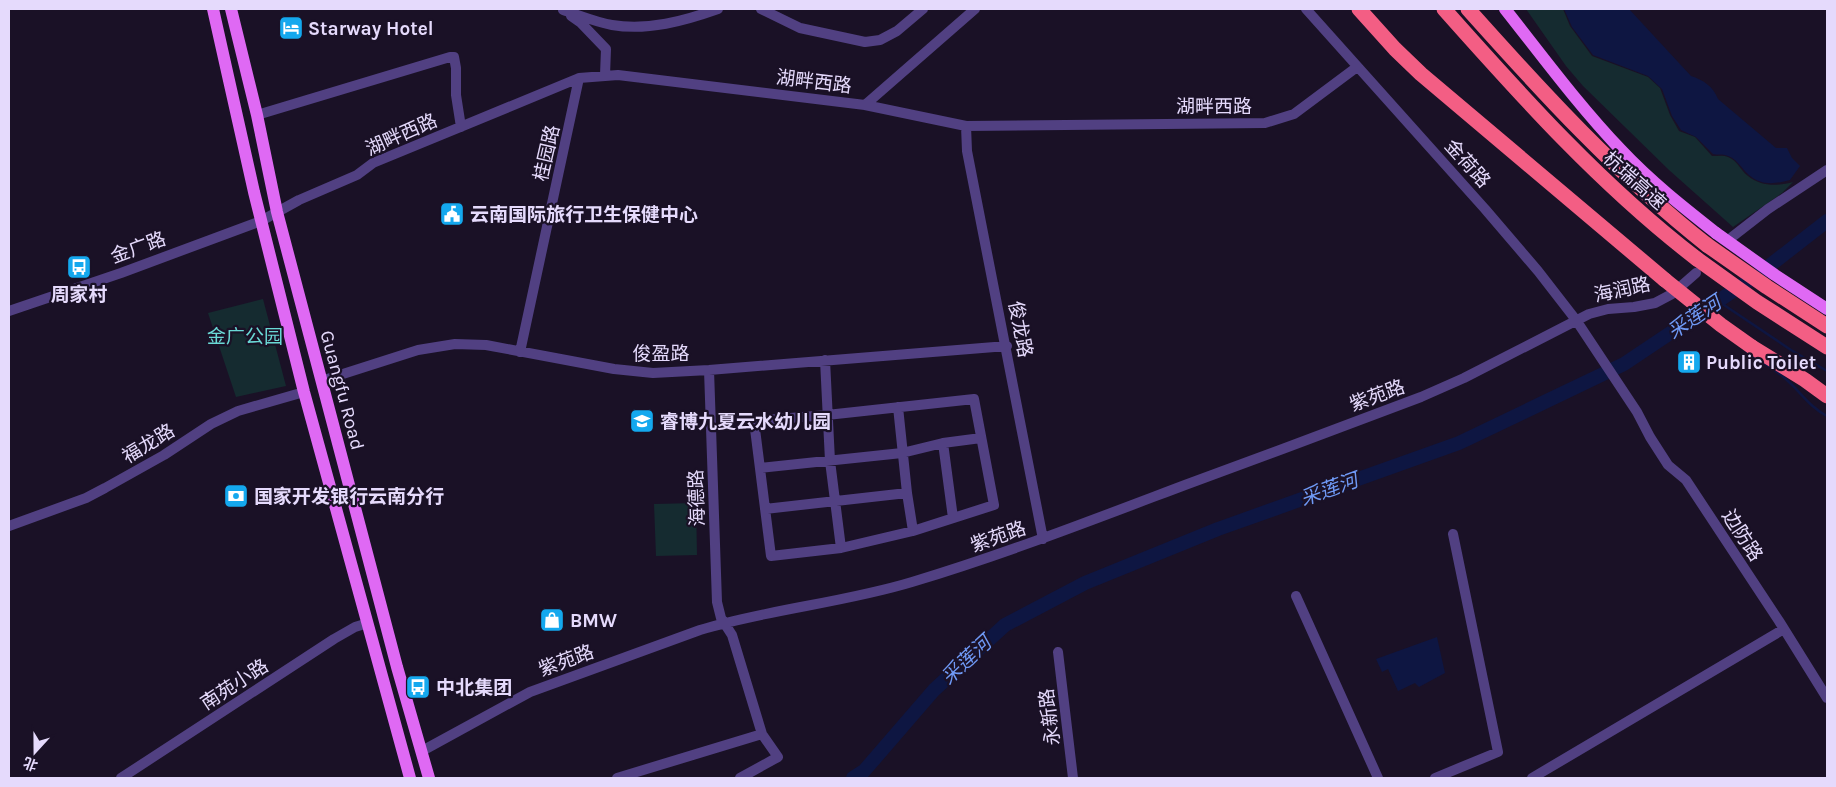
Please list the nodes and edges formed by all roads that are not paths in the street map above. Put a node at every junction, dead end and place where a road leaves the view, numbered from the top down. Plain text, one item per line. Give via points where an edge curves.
1 (213, 9) edge
2 (231, 9) edge
3 (563, 9) edge
4 (718, 9) edge
5 (923, 9) edge
6 (975, 9) edge
7 (1306, 9) edge
8 (1359, 9) edge
9 (1444, 9) edge
10 (1468, 9) edge
11 (1505, 9) edge
12 (764, 10) edge
13 (1357, 67) junction
14 (605, 75) junction
15 (579, 78) junction
16 (865, 105) junction
17 (257, 115) junction
18 (966, 126) junction
19 (461, 127) junction
20 (1827, 170) edge
21 (277, 212) junction
22 (261, 221) junction
23 (1732, 237) dead end
24 (1712, 239) junction
25 (1697, 266) junction
26 (1827, 309) edge
27 (9, 311) edge
28 (1576, 320) junction
29 (1827, 326) edge
30 (1007, 346) junction
31 (1827, 347) edge
32 (1594, 348) joint
33 (520, 352) junction
34 (825, 360) junction
35 (709, 370) junction
36 (321, 381) junction
37 (304, 392) junction
38 (1827, 396) edge
39 (898, 407) junction
40 (827, 415) junction
41 (982, 438) junction
42 (943, 443) junction
43 (902, 453) junction
44 (830, 461) junction
45 (760, 468) junction
46 (907, 493) junction
47 (834, 502) junction
48 (765, 509) junction
49 (953, 518) junction
50 (9, 526) edge
51 (913, 531) junction
52 (1453, 534) dead end
53 (1043, 539) junction
54 (841, 548) junction
55 (1296, 596) dead end
56 (725, 622) junction
57 (368, 624) junction
58 (1784, 629) junction
59 (1058, 652) dead end
60 (1827, 698) edge
61 (762, 734) junction
62 (422, 752) junction
63 (645, 774) edge
64 (121, 778) edge
65 (410, 778) edge
66 (429, 778) edge
67 (617, 778) edge
68 (740, 778) edge
69 (1073, 778) edge
70 (1378, 778) edge
71 (1434, 778) edge
72 (1532, 778) edge

1 - 22 main road, Guangfu Road
2 - 17 main road, Guangfu Road
3 - 4 street via 612,25 634,26 668,24
3 - 14 street via 606,49
5 - 12 street via 897,31 880,40 865,42 800,28
6 - 16 street
7 - 13 street, 金荷路
8 - 38 highway, bridge via 1421,74 1720,325
9 - 25 highway, 杭瑞高速 via 1580,156
10 - 24 highway, 杭瑞高速 via 1603,154 1656,203
11 - 24 main road via 1620,150
13 - 18 street, 湖畔西路 via 1294,114 1266,124
13 - 28 street, 金荷路 via 1485,209
14 - 15 street, 湖畔西路
14 - 16 street, 湖畔西路
15 - 19 street, 湖畔西路
15 - 33 street, 桂园路
16 - 18 street, 湖畔西路
17 - 19 street via 454,57
17 - 21 main road, Guangfu Road
18 - 30 street, 俊龙路 via 967,151
19 - 21 street, 湖畔西路 via 373,163 357,175
20 - 23 street
21 - 22 street, 金广路
21 - 36 main road, Guangfu Road
22 - 27 street, 金广路
22 - 37 main road, Guangfu Road
24 - 26 main road, bridge
24 - 29 highway, 杭瑞高速, bridge via 1767,287
25 - 28 street, 海润路 via 1672,294 1654,303 1608,309
25 - 31 highway, 杭瑞高速, bridge
28 - 32 street, 金荷路
28 - 53 street, 紫苑路 via 1421,397
30 - 34 street, 俊盈路
30 - 53 street, 俊龙路
32 - 58 street, 边防路 via 1668,465 1686,480
33 - 35 street, 俊盈路 via 635,372
33 - 36 street, 俊盈路 via 466,343 436,346
34 - 35 street, 俊盈路
34 - 40 street
35 - 56 street, 海德路 via 717,602
36 - 62 main road, Guangfu Road
37 - 50 street, 福龙路 via 238,411 86,498
37 - 57 main road, Guangfu Road
39 - 40 street
39 - 41 street via 974,398
39 - 43 street
40 - 44 street
40 - 45 street via 754,421
41 - 42 street
41 - 49 street via 994,505
42 - 43 street
42 - 49 street
43 - 44 street
43 - 46 street
44 - 45 street
44 - 47 street
45 - 48 street
46 - 47 street
46 - 51 street
47 - 48 street
47 - 54 street
48 - 54 street via 771,556
49 - 51 street
51 - 54 street
52 - 71 street via 1498,752
53 - 56 street, 紫苑路 via 909,583 841,600
55 - 70 street
56 - 61 street, 海德路 via 732,635
56 - 62 street, 紫苑路 via 530,692
57 - 64 street, 南苑小路 via 355,627 334,639
57 - 65 main road, Guangfu Road
58 - 60 street, 边防路
58 - 72 street
59 - 69 street, 永新路
61 - 63 street
61 - 68 street, 海德路 via 778,757
62 - 66 main road, Guangfu Road
63 - 67 street

